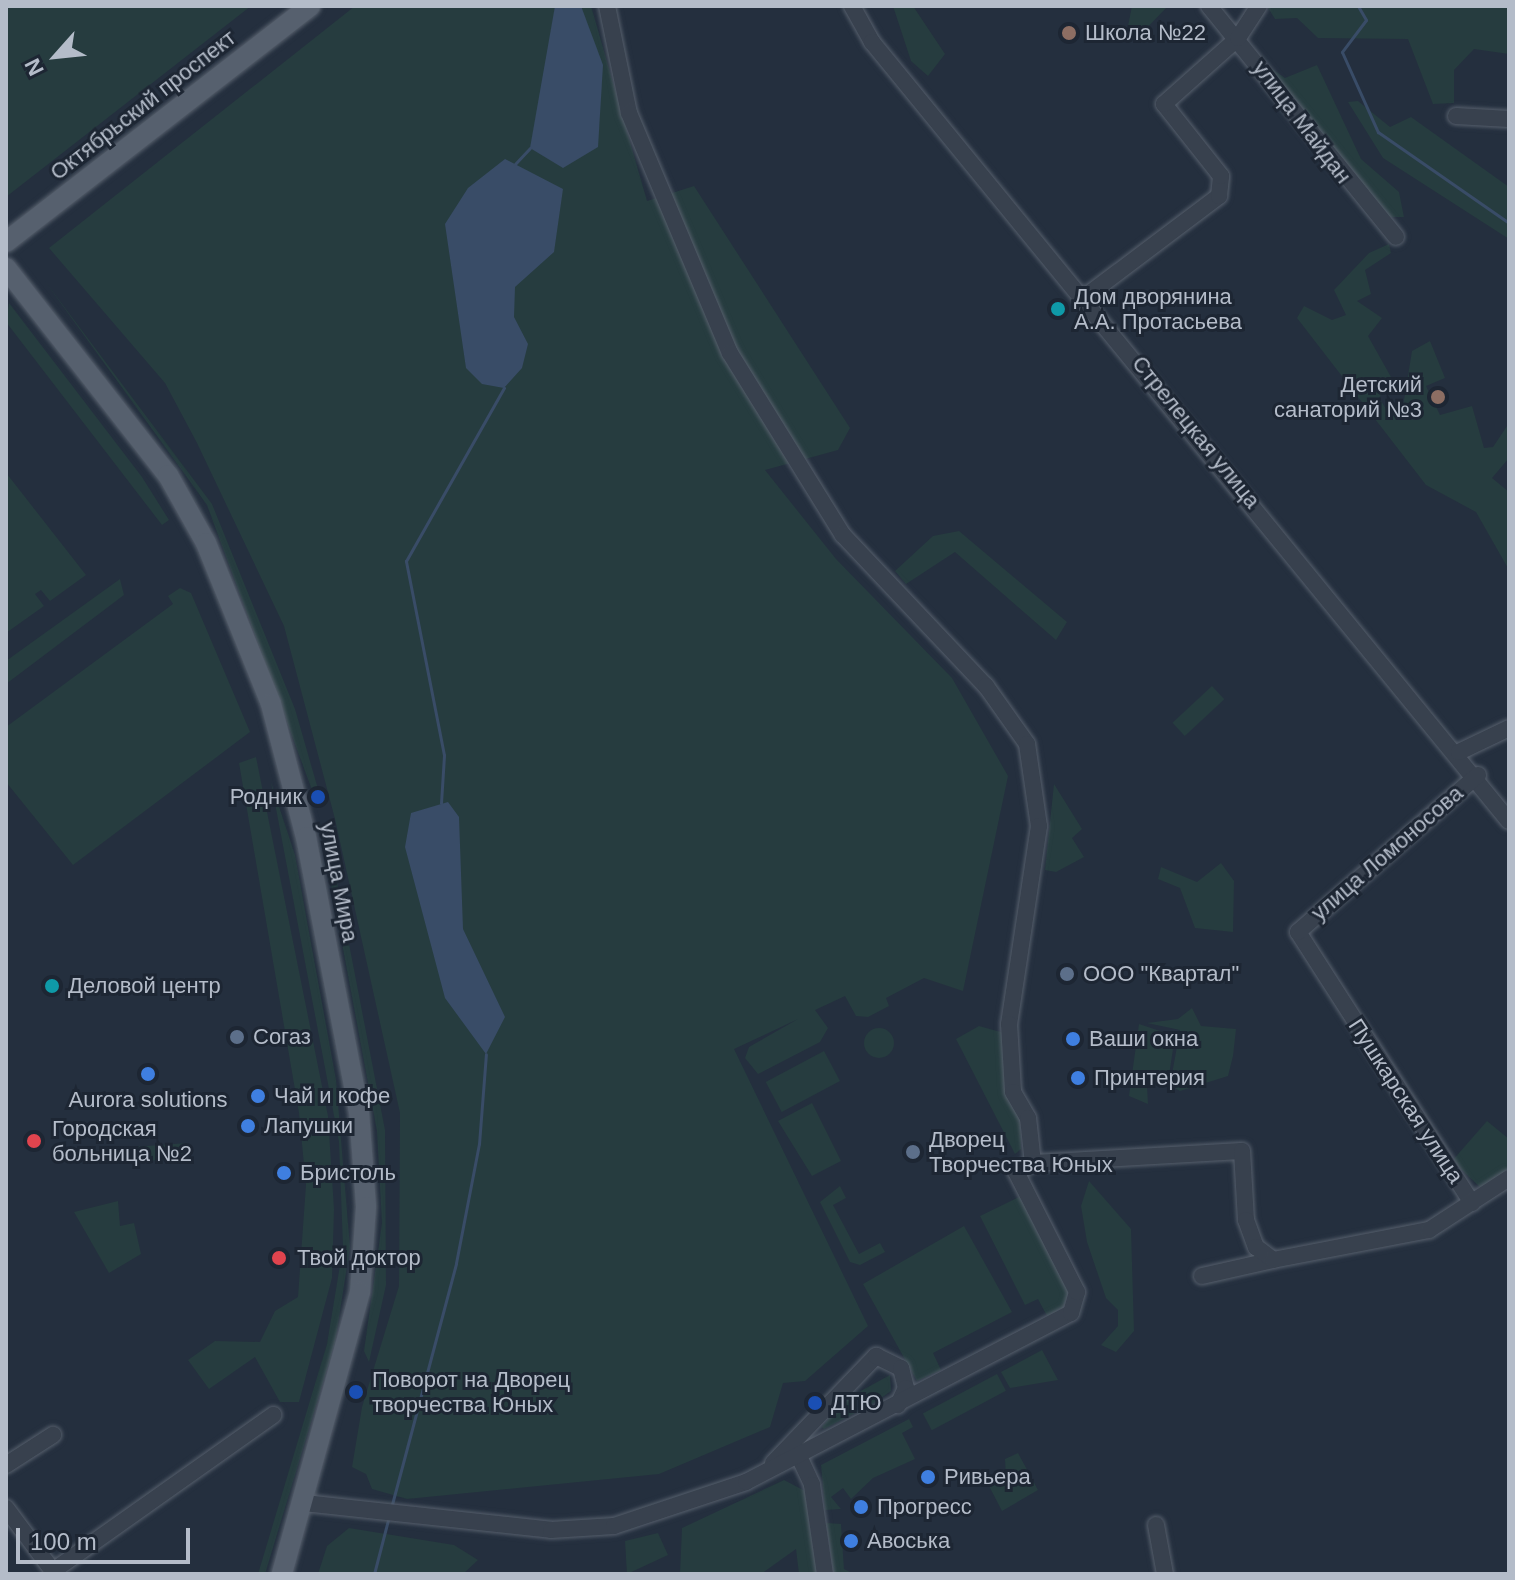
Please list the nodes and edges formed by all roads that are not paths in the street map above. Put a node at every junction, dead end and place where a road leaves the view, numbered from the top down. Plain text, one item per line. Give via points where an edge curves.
1 (310, 6) edge
2 (607, 6) edge
3 (852, 6) edge
4 (1209, 6) edge
5 (1259, 6) edge
6 (1238, 38) junction
7 (1456, 116) dead end
8 (1509, 119) edge
9 (1396, 237) dead end
10 (6, 242) edge
11 (6, 268) edge
12 (1085, 297) junction
13 (1509, 728) edge
14 (1459, 752) junction
15 (1478, 775) junction
16 (1509, 821) edge
17 (1298, 932) joint
18 (1033, 1163) junction
19 (1509, 1178) edge
20 (1472, 1203) junction
21 (1273, 1260) junction
22 (1202, 1276) dead end
23 (898, 1405) junction
24 (273, 1415) dead end
25 (53, 1435) dead end
26 (797, 1451) junction
27 (6, 1465) edge
28 (304, 1503) junction
29 (6, 1508) edge
30 (1156, 1525) dead end
31 (54, 1573) edge
32 (282, 1574) edge
33 (825, 1574) edge
34 (1165, 1574) edge

1 - 10 main road, Октябрьский проспект
2 - 18 street via 629,113 730,353 843,535 986,686 1027,744 1039,826 1009,1024 1013,1092 1028,1118
3 - 12 street, Стрелецкая улица via 872,42
4 - 6 street, улица Майдан
5 - 6 street
6 - 9 street, улица Майдан via 1331,165
6 - 12 street via 1164,104 1221,176 1219,196
7 - 8 street
11 - 28 main road, улица Мира via 168,475 206,543 271,704 306,837 359,1111 366,1207 360,1292
12 - 14 street, Стрелецкая улица
13 - 14 street, улица Ломоносова
14 - 15 street, Стрелецкая улица
15 - 16 street, Стрелецкая улица
15 - 17 street, улица Ломоносова
17 - 20 street, Пушкарская улица
18 - 21 street via 1112,1153 1242,1151 1246,1220 1256,1247
18 - 23 street via 1016,1172 1077,1292 1071,1313
19 - 20 street
20 - 21 street, Пушкарская улица via 1429,1230
21 - 22 street, Пушкарская улица
23 - 26 street
23 - 26 street via 906,1388 901,1368 876,1356
24 - 31 street
25 - 27 street
26 - 28 street via 746,1482 614,1526 458,1523
26 - 33 street via 812,1485
28 - 32 main road, улица Мира
29 - 31 street
30 - 34 street

